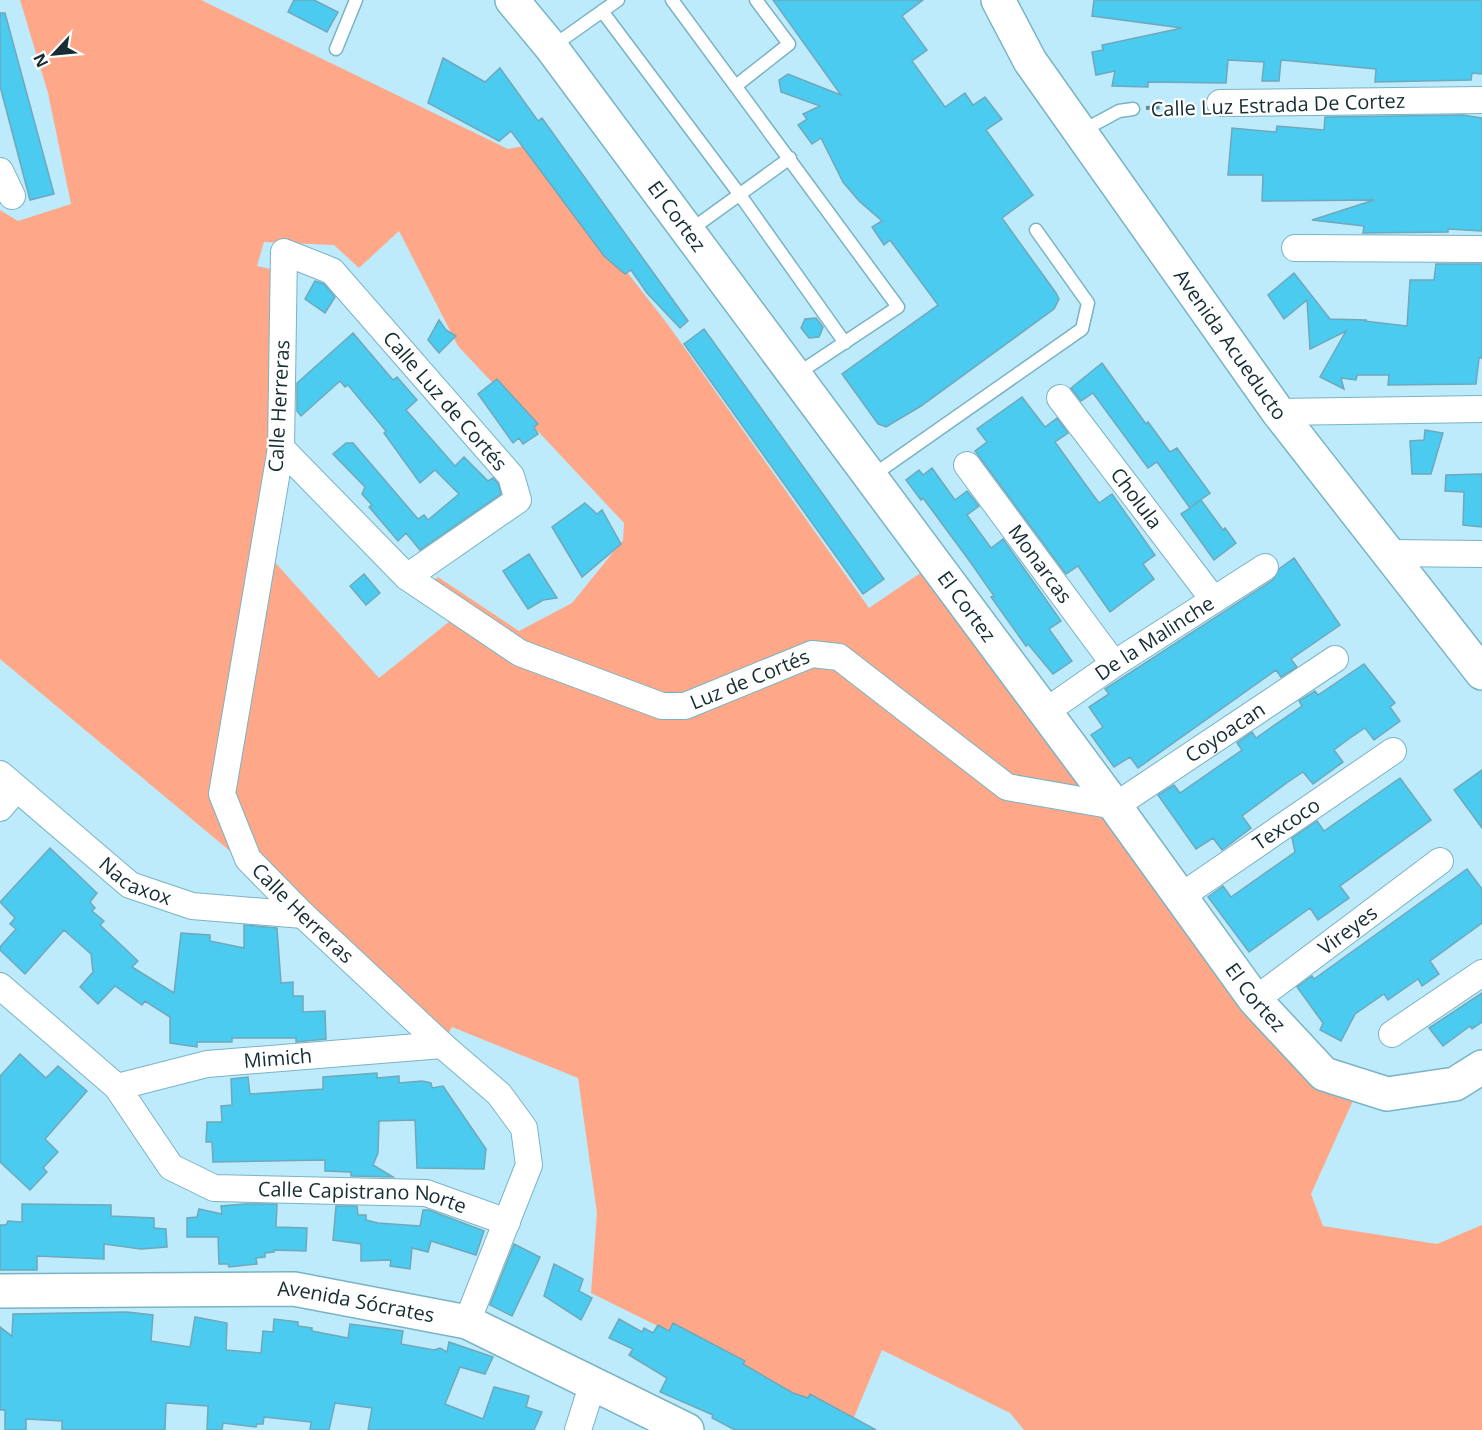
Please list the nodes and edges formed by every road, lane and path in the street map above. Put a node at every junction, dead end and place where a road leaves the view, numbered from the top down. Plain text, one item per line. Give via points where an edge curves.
1 (356, 0) edge
2 (512, 0) edge
3 (618, 0) edge
4 (672, 0) edge
5 (756, 0) edge
6 (998, 0) edge
7 (602, 11) junction
8 (551, 47) junction
9 (336, 50) dead end
10 (737, 86) junction
11 (1482, 100) edge
12 (1220, 104) joint
13 (1133, 109) joint
14 (1080, 132) junction
15 (790, 158) junction
16 (0, 171) edge
17 (740, 195) junction
18 (12, 196) dead end
19 (1036, 230) dead end
20 (688, 232) junction
21 (1295, 248) dead end
22 (1482, 249) edge
23 (285, 252) joint
24 (845, 343) junction
25 (796, 375) junction
26 (1060, 398) dead end
27 (1482, 409) edge
28 (1278, 412) junction
29 (281, 448) junction
30 (967, 465) dead end
31 (872, 477) junction
32 (1388, 553) junction
33 (1482, 554) edge
34 (1265, 567) dead end
35 (407, 577) junction
36 (1213, 599) junction
37 (1335, 659) dead end
38 (1114, 664) junction
39 (1482, 673) edge
40 (1045, 712) junction
41 (1393, 752) dead end
42 (8, 781) edge
43 (1115, 806) junction
44 (0, 808) edge
45 (1440, 861) dead end
46 (1180, 897) junction
47 (303, 915) junction
48 (1482, 973) edge
49 (0, 986) edge
50 (1256, 1000) junction
51 (1392, 1034) dead end
52 (442, 1045) junction
53 (1482, 1067) edge
54 (117, 1087) junction
55 (507, 1222) junction
56 (0, 1291) edge
57 (467, 1322) junction
58 (593, 1383) junction
59 (578, 1430) edge
60 (687, 1430) edge

1 - 9 lane
2 - 8 street, El Cortez
3 - 7 lane
4 - 10 lane
5 - 10 lane via 789,44
6 - 14 street, Avenida Acueducto via 1030,62
7 - 8 lane
7 - 17 lane
8 - 20 street, El Cortez
10 - 15 lane
11 - 12 street, Calle Luz Estrada De Cortez
12 - 13 path, Calle Luz Estrada De Cortez
13 - 14 lane, Calle Luz Estrada De Cortez via 1119,111
14 - 28 street, Avenida Acueducto
15 - 17 lane
15 - 24 lane via 898,307
16 - 18 street
17 - 20 lane
17 - 24 lane
19 - 31 lane via 1088,303 1082,329
20 - 25 street, El Cortez
21 - 22 street
23 - 29 street, Calle Herreras
23 - 35 street, Calle Luz de Cortés via 332,271 511,476 518,500
24 - 25 lane
25 - 31 street, El Cortez
26 - 36 street, Cholula
27 - 28 street
28 - 32 street, Avenida Acueducto
29 - 35 street, Luz de Cortés
29 - 47 street, Calle Herreras via 222,794 248,858
30 - 38 street, Monarcas
31 - 40 street, El Cortez
32 - 33 street
32 - 39 street, Avenida Acueducto
34 - 36 street, De la Malinche
35 - 43 street, Luz de Cortés via 520,653 662,706 685,706 812,654 839,657 1007,787
36 - 38 street, De la Malinche
37 - 43 street, Coyoacan
38 - 40 street, De la Malinche
40 - 43 street, El Cortez
41 - 46 street, Texcoco
42 - 44 street
42 - 47 street, Nacaxox via 130,885 192,906
43 - 46 street, El Cortez
45 - 50 street, Vireyes
46 - 50 street, El Cortez
47 - 52 street, Calle Herreras
48 - 51 street
49 - 54 street
50 - 53 street, El Cortez via 1324,1074 1387,1094 1455,1084
52 - 54 street, Mimich via 207,1064
52 - 55 street, Calle Herreras via 499,1094 524,1128 529,1165
54 - 55 street, Calle Capistrano Norte via 171,1167 214,1188 426,1193
55 - 57 street, Calle Herreras
56 - 57 street, Avenida Sócrates via 294,1290
57 - 58 street, Avenida Sócrates
58 - 59 street
58 - 60 street, Avenida Sócrates

